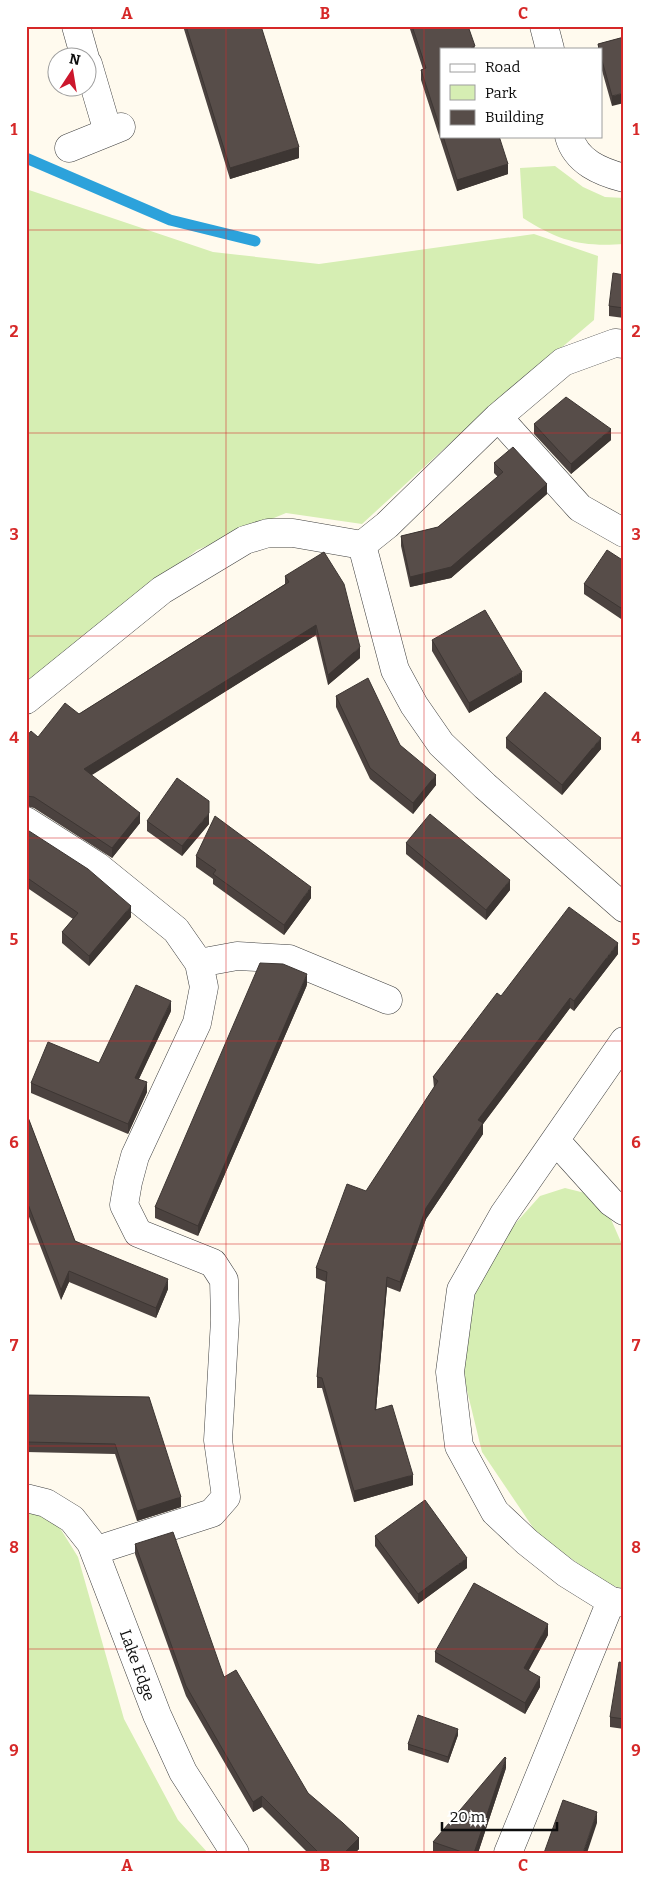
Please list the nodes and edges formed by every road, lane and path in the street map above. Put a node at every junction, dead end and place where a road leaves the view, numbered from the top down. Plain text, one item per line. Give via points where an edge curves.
1 (76, 26) edge
2 (544, 26) edge
3 (82, 48) edge
4 (550, 48) edge
5 (98, 89) edge
6 (570, 138) edge
7 (68, 148) dead end
8 (624, 178) edge
9 (624, 344) edge
10 (498, 417) junction
11 (624, 533) edge
12 (362, 545) junction
13 (26, 700) edge
14 (26, 820) edge
15 (624, 908) edge
16 (199, 963) junction
17 (388, 1000) dead end
18 (624, 1041) edge
19 (556, 1141) junction
20 (624, 1211) edge
21 (26, 1498) edge
22 (94, 1551) junction
23 (617, 1602) edge
24 (235, 1853) edge
25 (508, 1853) edge

1 - 3 street
2 - 4 street
5 - 7 street via 114,129
6 - 8 street via 581,158 594,168
9 - 10 street via 614,343 563,362
10 - 11 street via 580,508
10 - 12 street via 387,525
12 - 13 street via 293,533 268,533 245,540 162,590
12 - 15 street via 395,670 441,744
14 - 16 street via 97,866 176,930
16 - 17 street via 237,956 289,959
16 - 22 street via 204,987 197,1022 135,1156 124,1205 138,1232 213,1263 224,1280 218,1440 226,1496 212,1513
18 - 19 street
19 - 20 street via 611,1202
19 - 23 street via 504,1214 461,1290 450,1372 455,1418 459,1446 495,1512 566,1573
21 - 22 street, Lake Edge via 46,1503 72,1519
22 - 24 street, Lake Edge via 157,1715 183,1772
23 - 25 street

